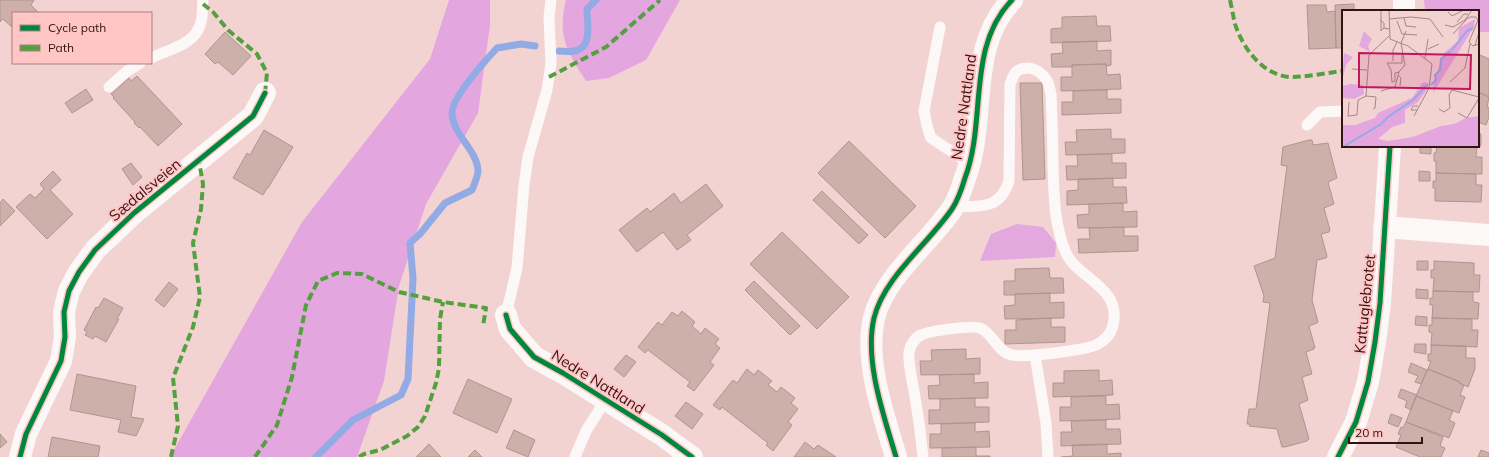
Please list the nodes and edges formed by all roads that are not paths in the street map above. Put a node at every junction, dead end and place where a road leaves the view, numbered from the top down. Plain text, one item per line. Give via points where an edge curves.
1 (203, 0) edge
2 (551, 0) edge
3 (1012, 0) edge
4 (940, 27) dead end
5 (152, 58) edge
6 (138, 64) edge
7 (109, 87) dead end
8 (265, 93) dead end
9 (1342, 111) edge
10 (1307, 125) dead end
11 (1390, 147) edge
12 (969, 163) junction
13 (954, 207) junction
14 (1384, 227) junction
15 (1489, 236) edge
16 (506, 315) joint
17 (1035, 355) junction
18 (605, 401) junction
19 (20, 457) edge
20 (575, 457) edge
21 (692, 457) edge
22 (896, 457) edge
23 (922, 457) edge
24 (1048, 457) edge
25 (1338, 457) edge

1 - 5 lane via 202,22 192,38
2 - 16 lane, Nedre Nattland via 551,64 547,90 528,157 517,268
3 - 12 street, Nedre Nattland via 995,26 985,48 980,74 974,145
4 - 12 lane via 924,111 927,126 931,138
6 - 7 lane
8 - 19 street, Sædalsveien via 253,116 134,213 95,250 79,272 69,291 64,312 65,337 61,361 26,434
9 - 10 lane via 1320,112
11 - 14 street, Kattuglebrotet
12 - 13 street, Nedre Nattland
13 - 17 lane via 984,206 998,201 1006,192 1010,181 1010,84 1015,73 1022,69 1033,68 1042,73 1048,80 1051,94 1054,210 1059,235 1067,255 1075,266 1102,288 1111,301 1114,314 1113,326 1107,338 1096,345
13 - 22 street, Nedre Nattland via 891,283 879,302 874,318 871,359
14 - 15 street
14 - 25 street, Kattuglebrotet via 1380,303 1368,382 1356,422
16 - 18 street, Nedre Nattland via 510,329 534,357
17 - 23 lane via 1012,356 1002,351 981,328 973,326 921,335 913,341 909,351 910,364
17 - 24 lane via 1046,423
18 - 20 lane, Nedre Nattland via 586,431
18 - 21 street, Nedre Nattland via 662,435

